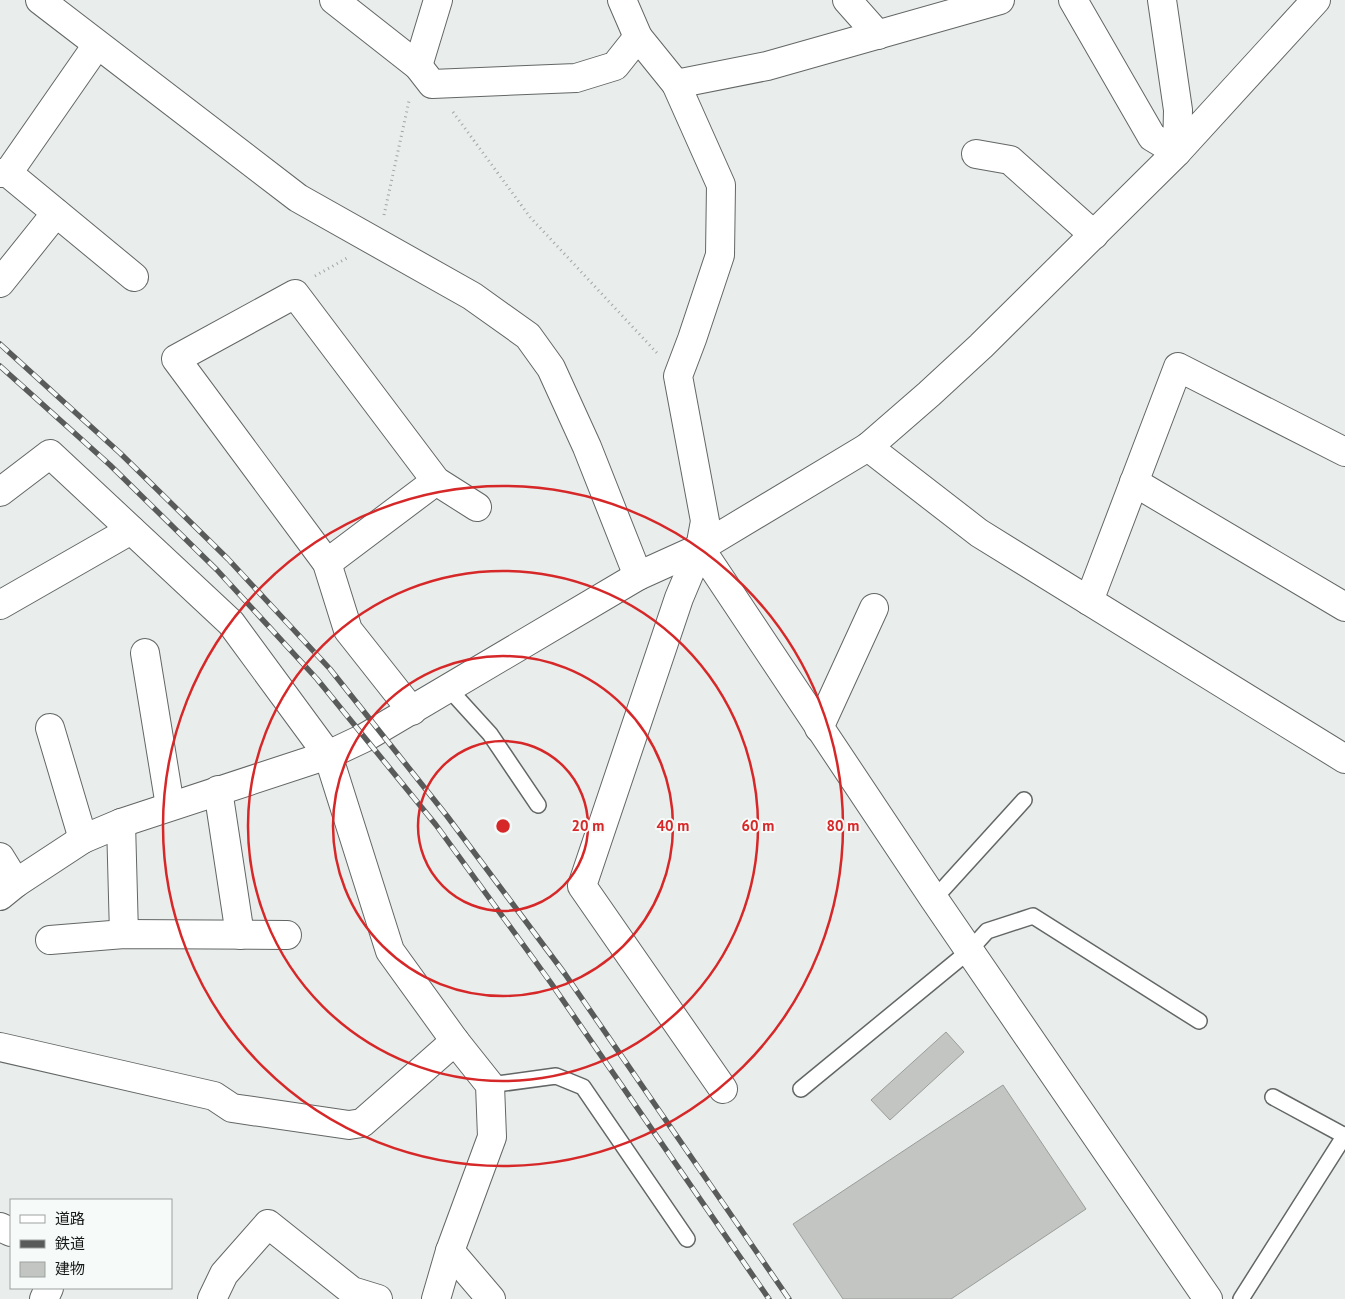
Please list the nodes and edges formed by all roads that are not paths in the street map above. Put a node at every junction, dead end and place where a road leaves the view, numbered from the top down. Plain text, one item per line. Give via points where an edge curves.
1 (40, 0) edge
2 (334, 0) edge
3 (438, 0) edge
4 (622, 0) edge
5 (847, 0) edge
6 (1000, 0) edge
7 (1074, 0) edge
8 (1162, 0) edge
9 (1316, 0) edge
10 (878, 35) junction
11 (638, 37) junction
12 (97, 45) junction
13 (425, 75) junction
14 (676, 84) junction
15 (1177, 152) junction
16 (976, 154) dead end
17 (4, 173) edge
18 (56, 213) junction
19 (1094, 235) junction
20 (134, 277) dead end
21 (0, 283) edge
22 (868, 447) junction
23 (1345, 452) edge
24 (436, 481) junction
25 (1134, 482) junction
26 (0, 492) edge
27 (477, 508) dead end
28 (131, 530) junction
29 (700, 548) junction
30 (326, 563) junction
31 (638, 576) junction
32 (1089, 601) junction
33 (0, 605) edge
34 (1345, 607) edge
35 (874, 608) dead end
36 (145, 653) dead end
37 (449, 688) junction
38 (412, 710) junction
39 (50, 728) dead end
40 (819, 728) junction
41 (328, 755) junction
42 (1345, 759) edge
43 (218, 790) junction
44 (1024, 800) dead end
45 (538, 805) dead end
46 (170, 806) junction
47 (121, 823) junction
48 (83, 839) junction
49 (0, 857) edge
50 (8, 889) edge
51 (934, 899) junction
52 (124, 934) junction
53 (240, 935) junction
54 (287, 935) dead end
55 (50, 940) dead end
56 (969, 951) junction
57 (1200, 1021) dead end
58 (455, 1041) junction
59 (0, 1047) edge
60 (490, 1085) junction
61 (723, 1089) dead end
62 (801, 1089) dead end
63 (1272, 1097) dead end
64 (1345, 1136) edge
65 (687, 1239) dead end
66 (450, 1251) junction
67 (212, 1299) edge
68 (378, 1299) edge
69 (436, 1299) edge
70 (491, 1299) edge
71 (1208, 1299) edge
72 (1241, 1299) edge

1 - 12 street
2 - 13 street
3 - 13 street
4 - 11 street
5 - 10 street
6 - 10 street
7 - 15 street via 1152,137
8 - 15 street via 1178,110
9 - 15 street
10 - 14 street via 767,66
11 - 13 street via 615,66 576,78
11 - 14 street
12 - 17 street
12 - 31 street via 298,198 472,296 528,336 551,368 587,447
14 - 29 street via 722,185 720,255 678,376 705,521
15 - 19 street
16 - 19 street via 1010,160
17 - 18 street
18 - 20 street
18 - 21 street
19 - 22 street via 981,346
22 - 29 street
22 - 32 street via 979,533
23 - 25 street via 1178,367
24 - 27 street
24 - 30 street
24 - 30 street via 295,294 176,359
25 - 32 street
25 - 34 street
26 - 28 street via 50,454
28 - 33 street
28 - 41 street via 231,623
29 - 31 street
29 - 40 street
29 - 61 street via 679,598 582,886
30 - 38 street via 348,630
31 - 37 street
32 - 42 street
35 - 40 street
36 - 46 street
37 - 38 street
37 - 45 lane via 490,734
38 - 41 street
39 - 48 street
40 - 51 street
41 - 43 street
41 - 58 street via 390,951
43 - 46 street
43 - 53 street
44 - 51 lane
46 - 47 street
47 - 48 street
47 - 52 street
48 - 50 street
49 - 50 street
51 - 56 street
52 - 53 street
52 - 55 street
53 - 54 street
56 - 57 lane via 986,931 1033,916
56 - 62 lane
56 - 71 street
58 - 59 street via 362,1123 349,1125 232,1108 214,1096
58 - 60 street
60 - 65 lane via 556,1076 582,1087
60 - 66 street via 492,1137
63 - 64 lane
64 - 72 lane
66 - 69 street
66 - 70 street
67 - 68 street via 224,1274 268,1224 352,1291

